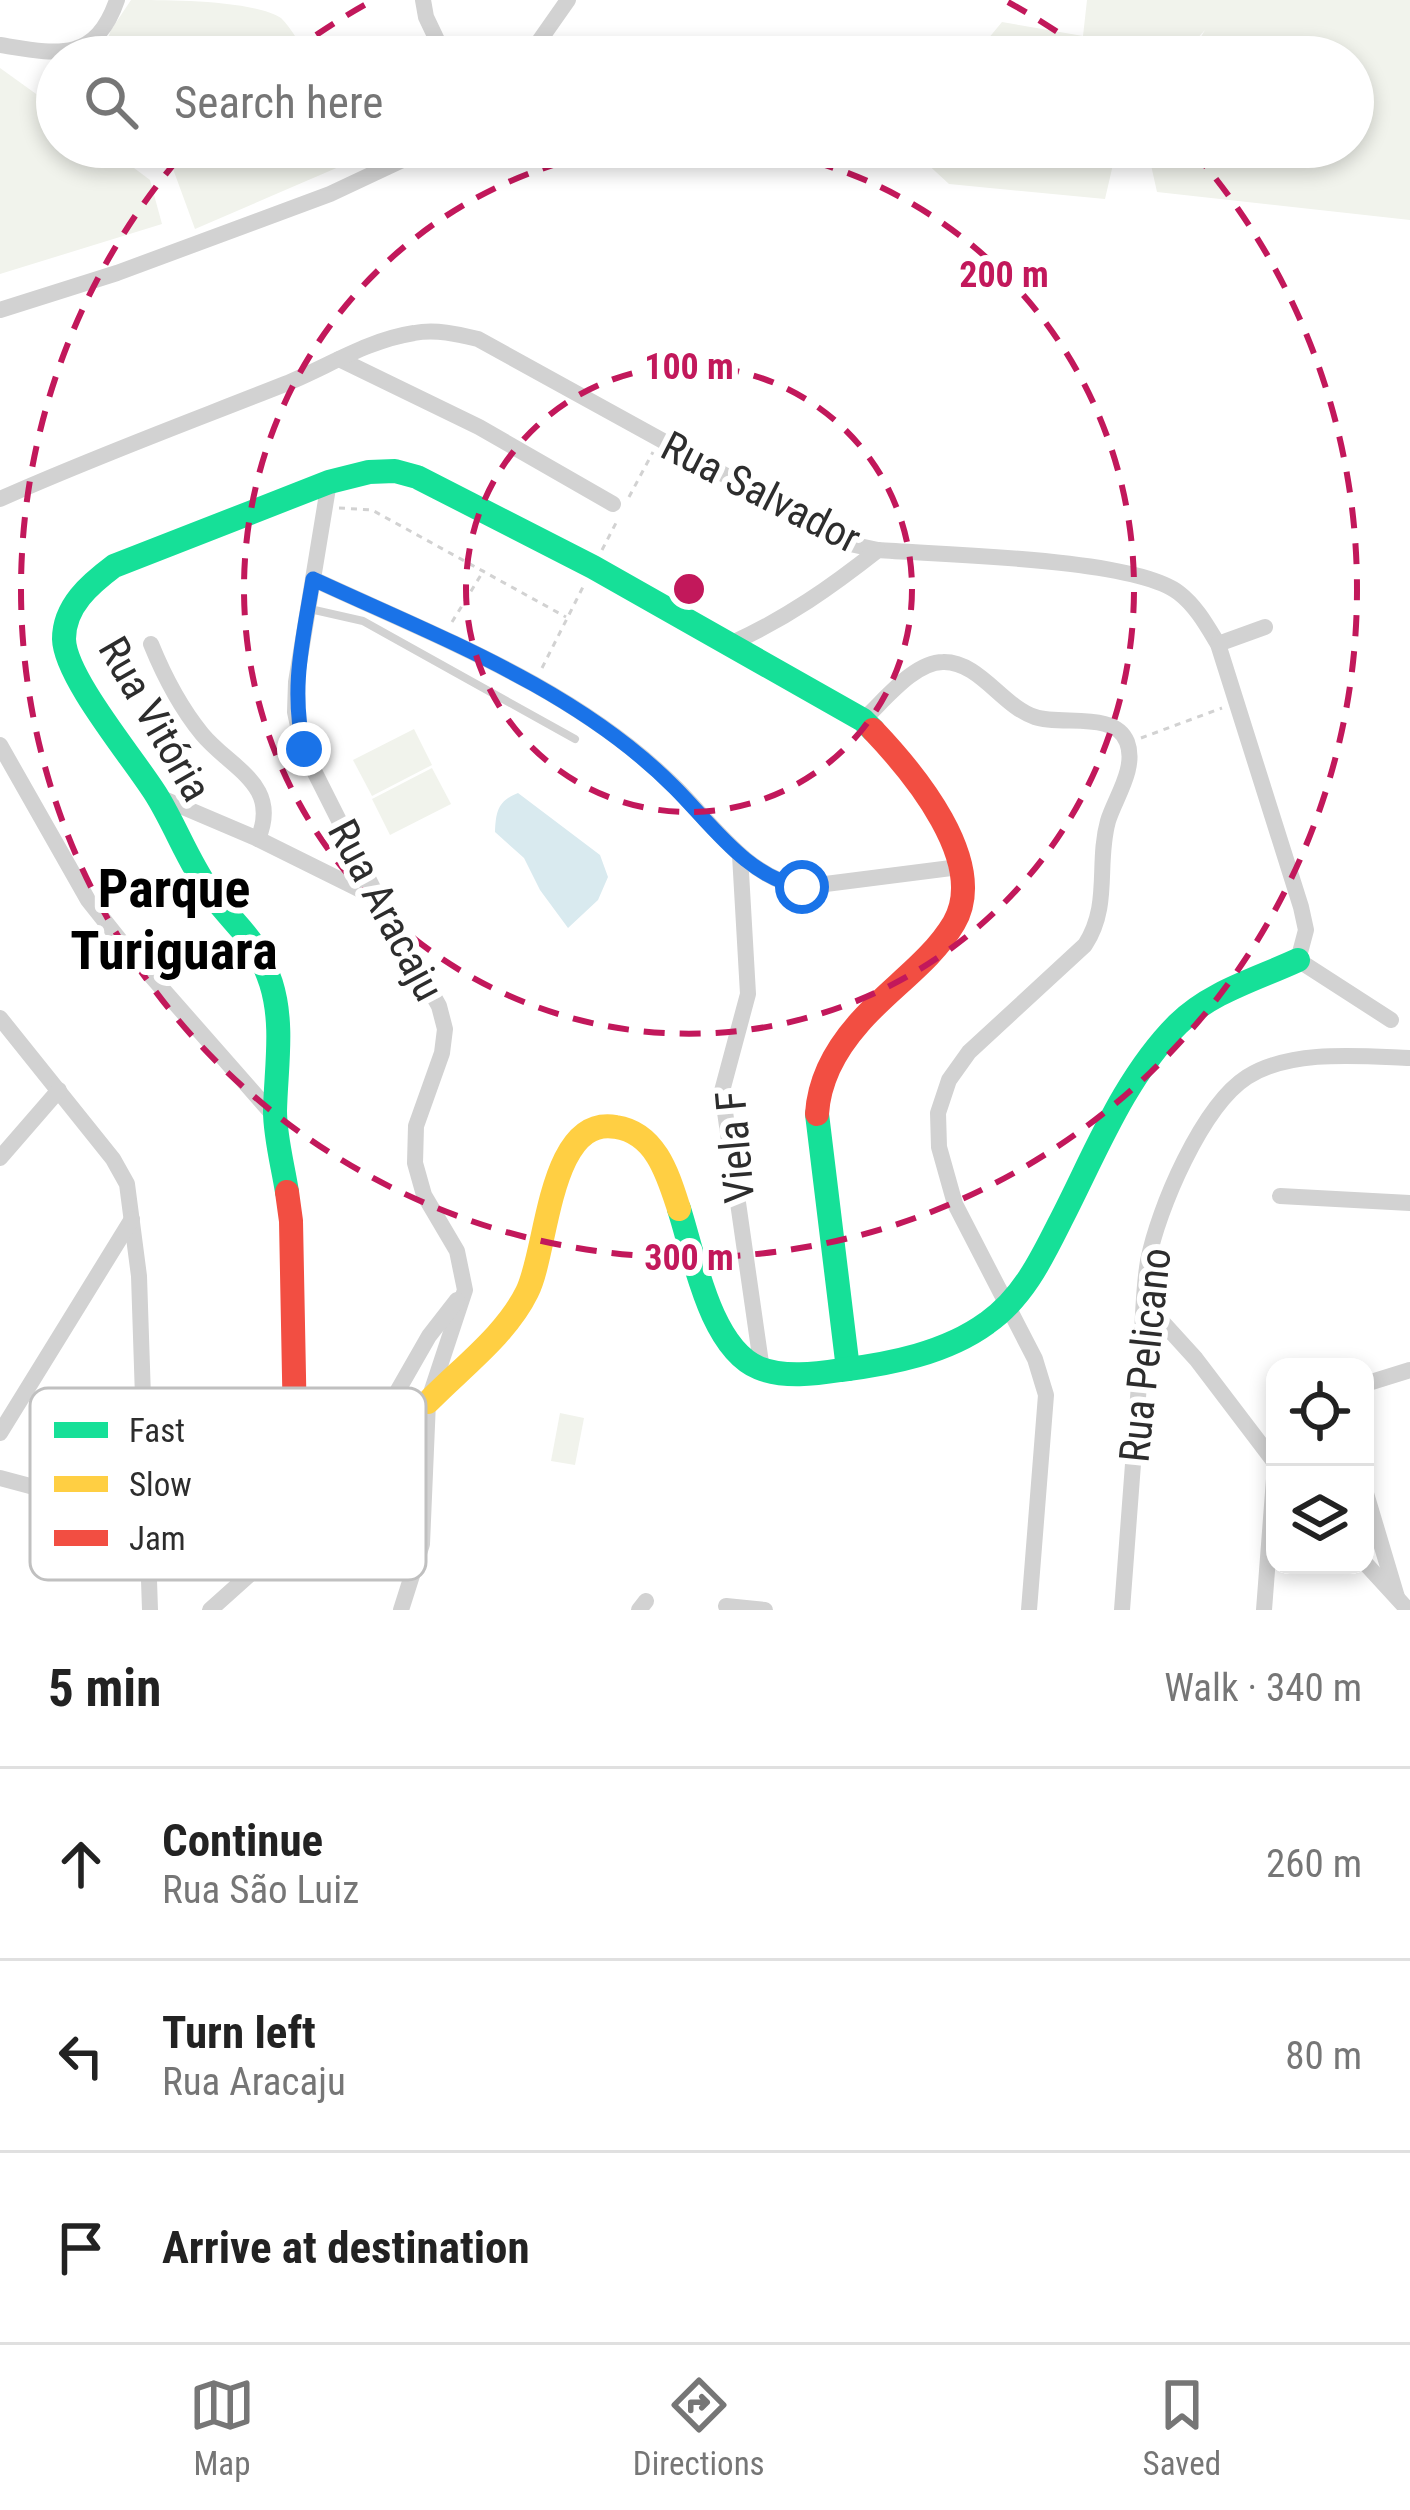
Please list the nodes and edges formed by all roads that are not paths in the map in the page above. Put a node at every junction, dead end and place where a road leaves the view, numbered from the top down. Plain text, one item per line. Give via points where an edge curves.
1 (117, 0) edge
2 (423, 0) edge
3 (568, 0) edge
4 (99, 36) edge
5 (435, 36) edge
6 (543, 36) edge
7 (0, 45) edge
8 (36, 48) edge
9 (386, 168) edge
10 (0, 310) edge
11 (339, 359) junction
12 (327, 495) junction
13 (0, 499) edge
14 (613, 504) dead end
15 (878, 550) junction
16 (313, 579) junction
17 (308, 608) junction
18 (1265, 627) dead end
19 (732, 643) junction
20 (152, 644) dead end
21 (1218, 644) junction
22 (863, 720) junction
23 (575, 739) dead end
24 (0, 745) edge
25 (157, 796) junction
26 (258, 838) junction
27 (740, 854) junction
28 (959, 867) junction
29 (378, 898) junction
30 (1298, 960) junction
31 (0, 1018) edge
32 (1391, 1021) dead end
33 (1410, 1058) edge
34 (59, 1090) junction
35 (274, 1117) junction
36 (0, 1158) edge
37 (1280, 1196) dead end
38 (1410, 1203) edge
39 (133, 1218) junction
40 (466, 1290) junction
41 (1145, 1304) junction
42 (1007, 1306) junction
43 (848, 1369) junction
44 (763, 1370) junction
45 (1410, 1370) edge
46 (1374, 1381) edge
47 (143, 1388) edge
48 (294, 1388) edge
49 (399, 1388) edge
50 (428, 1402) junction
51 (0, 1433) edge
52 (426, 1449) edge
53 (1266, 1452) edge
54 (0, 1478) edge
55 (30, 1486) edge
56 (1374, 1518) edge
57 (1374, 1573) edge
58 (1267, 1574) edge
59 (149, 1580) edge
60 (243, 1580) edge
61 (411, 1580) edge
62 (1402, 1604) edge
63 (725, 1606) dead end
64 (150, 1610) edge
65 (210, 1610) edge
66 (401, 1610) edge
67 (765, 1610) edge
68 (1029, 1610) edge
69 (1123, 1610) edge
70 (1264, 1610) edge

1 - 4 street
2 - 5 street
3 - 6 street
7 - 8 street
9 - 10 street
11 - 13 street, Rua Salvador
11 - 14 street
11 - 15 street, Rua Salvador via 417,332 478,339 825,533
12 - 16 street, Rua Aracaju
12 - 19 street, Rua Vitória via 369,472 394,470
12 - 25 street, Rua Vitória via 114,566 73,607 66,654
15 - 19 street via 817,598
15 - 21 street, Rua Salvador via 1158,580 1198,613
16 - 17 street, Rua Aracaju
16 - 27 street via 589,717 635,750
17 - 23 lane via 363,621
17 - 29 street, Rua Aracaju via 296,697 304,749
18 - 21 street
19 - 22 street
20 - 26 street via 182,706 251,779 266,820
21 - 30 street, Rua Salvador via 1301,907 1306,931
22 - 28 street via 939,814
22 - 42 street via 922,668 954,662 1019,712 1109,724 1128,743 1096,928 969,1052 938,1114 955,1204
24 - 35 street via 88,900
25 - 26 street
25 - 35 street, Rua Vitória via 211,892 255,942 272,986 279,1026
26 - 29 street
27 - 28 street via 782,884 802,887
27 - 44 street, Viela F via 748,994 722,1091
28 - 43 street via 956,920 848,1034 818,1102
29 - 40 street, Rua Aracaju via 445,1029 416,1126 415,1163 457,1251
30 - 32 street
30 - 42 street via 1208,1000 1178,1024 1126,1095 1040,1263
31 - 34 street
33 - 41 street, Rua Pelicano via 1298,1060 1268,1066 1236,1086 1175,1184 1148,1262
34 - 36 street
34 - 39 street via 113,1159
35 - 48 street, Rua Vitória via 291,1221
37 - 38 street
39 - 47 street
39 - 51 street
40 - 49 street
40 - 50 street
41 - 53 street
41 - 69 street, Rua Pelicano
42 - 43 street via 991,1322 923,1353
42 - 68 street via 1046,1395
43 - 44 street
44 - 50 street via 736,1354 715,1324 652,1143 613,1123 590,1129 560,1167 524,1299
45 - 46 street
50 - 52 street
54 - 55 street
56 - 62 street
57 - 62 street
58 - 70 street
59 - 64 street
60 - 65 street
61 - 66 street
63 - 67 street

